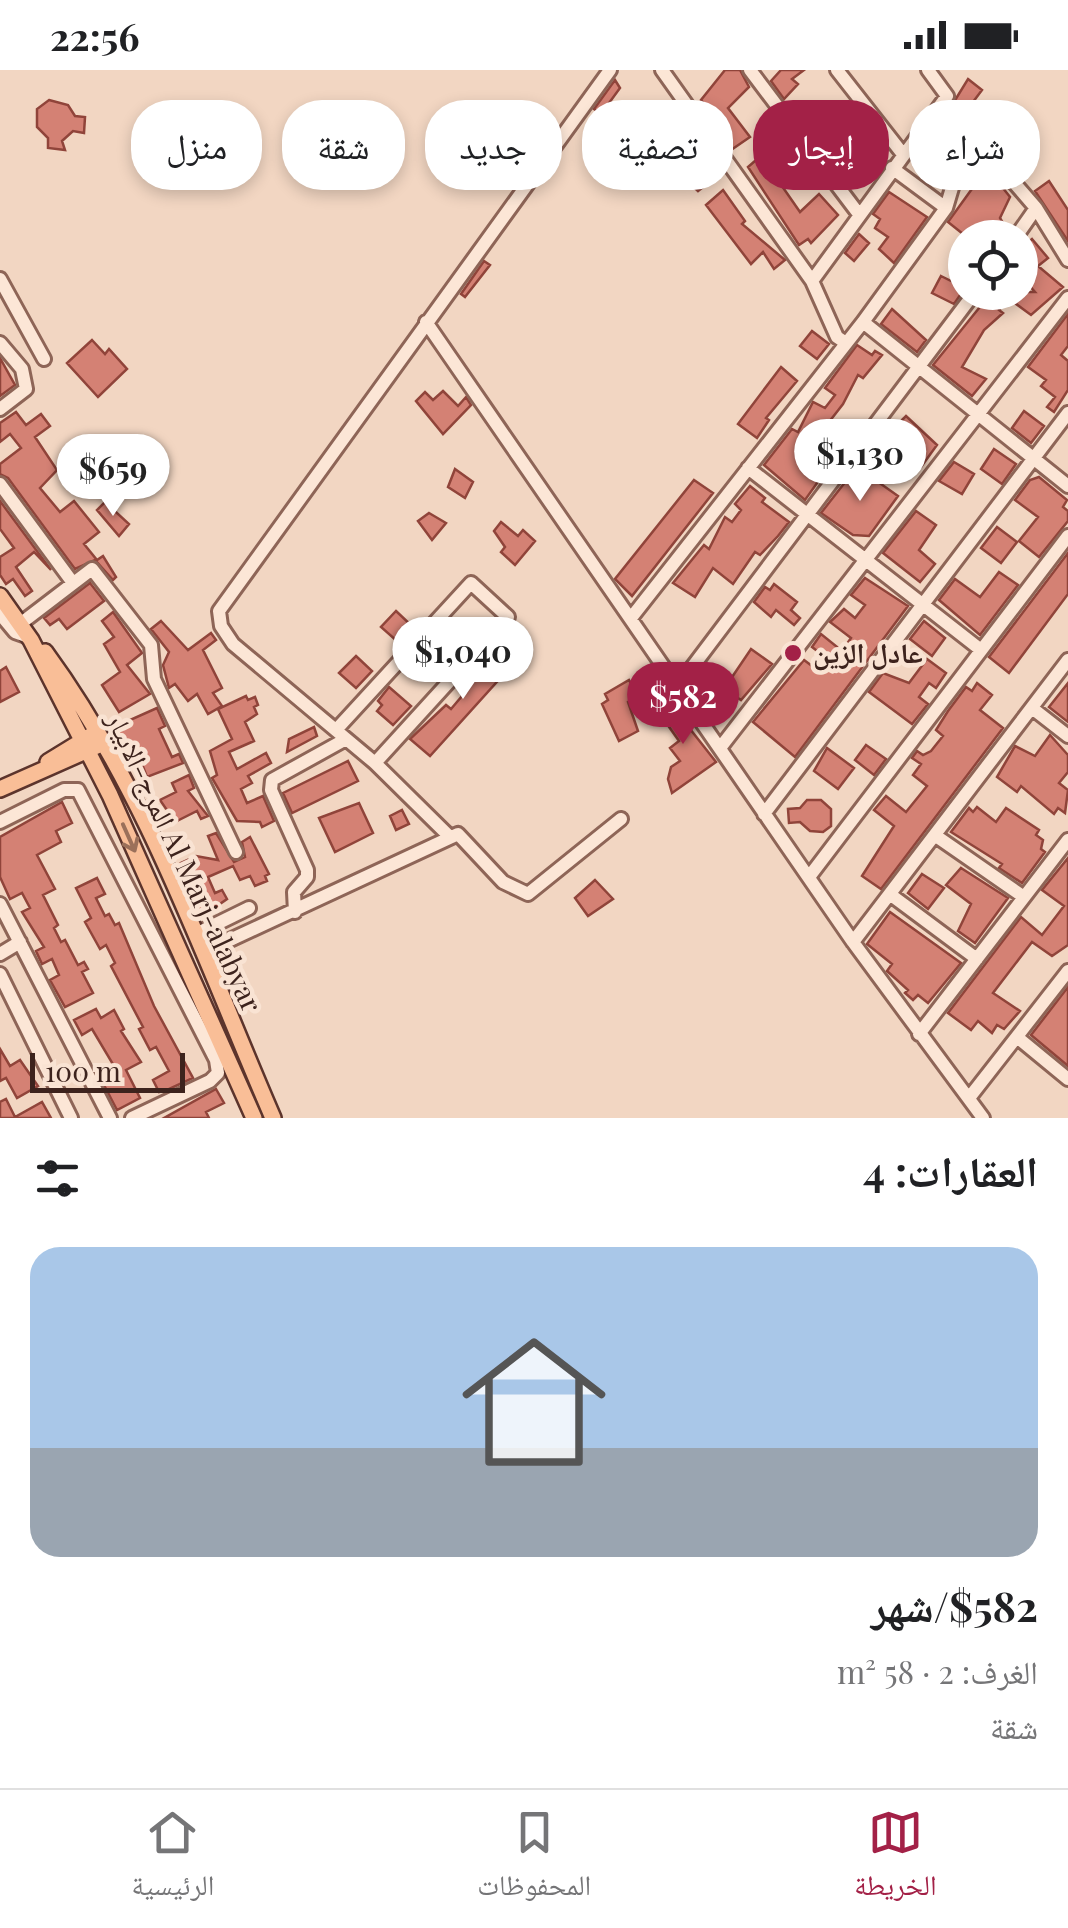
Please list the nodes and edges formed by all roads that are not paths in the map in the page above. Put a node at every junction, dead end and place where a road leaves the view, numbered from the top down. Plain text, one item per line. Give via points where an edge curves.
1 (610, 70) edge
2 (662, 70) edge
3 (750, 70) edge
4 (836, 70) edge
5 (928, 70) edge
6 (944, 100) edge
7 (909, 145) edge
8 (902, 154) junction
9 (892, 168) junction
10 (951, 190) edge
11 (1021, 190) edge
12 (946, 208) junction
13 (1036, 208) junction
14 (858, 213) junction
15 (1028, 220) edge
16 (1068, 260) edge
17 (0, 278) edge
18 (812, 281) junction
19 (1068, 298) edge
20 (962, 310) edge
21 (426, 322) junction
22 (862, 322) junction
23 (0, 343) edge
24 (846, 343) junction
25 (44, 359) dead end
26 (920, 366) junction
27 (0, 409) edge
28 (1068, 412) edge
29 (980, 413) junction
30 (1034, 460) junction
31 (748, 468) junction
32 (0, 484) edge
33 (1068, 486) edge
34 (808, 515) junction
35 (1068, 536) edge
36 (865, 560) junction
37 (74, 583) junction
38 (0, 596) edge
39 (924, 606) junction
40 (0, 614) edge
41 (631, 618) junction
42 (27, 633) junction
43 (981, 650) junction
44 (1068, 660) edge
45 (678, 686) junction
46 (1032, 708) junction
47 (72, 718) junction
48 (341, 735) junction
49 (1068, 736) edge
50 (101, 737) junction
51 (86, 745) junction
52 (720, 748) junction
53 (64, 756) junction
54 (375, 763) junction
55 (99, 772) junction
56 (0, 789) edge
57 (764, 814) junction
58 (621, 819) dead end
59 (0, 822) edge
60 (432, 822) junction
61 (936, 836) junction
62 (450, 837) junction
63 (1068, 840) edge
64 (425, 848) junction
65 (236, 852) dead end
66 (808, 878) junction
67 (891, 895) junction
68 (1024, 897) junction
69 (0, 904) edge
70 (249, 908) dead end
71 (295, 912) junction
72 (196, 934) junction
73 (20, 942) junction
74 (853, 942) junction
75 (204, 952) junction
76 (0, 954) edge
77 (977, 959) junction
78 (1068, 971) edge
79 (0, 974) edge
80 (919, 1034) junction
81 (1018, 1038) junction
82 (1068, 1079) edge
83 (969, 1098) junction
84 (71, 1118) edge
85 (110, 1118) edge
86 (132, 1118) edge
87 (254, 1118) edge
88 (273, 1118) edge
89 (982, 1118) edge

1 - 21 street
2 - 18 street
3 - 14 street
4 - 8 street
5 - 6 street
7 - 8 street
8 - 9 street
9 - 12 street
9 - 14 street
10 - 12 street
11 - 13 street
12 - 22 street
13 - 15 street
13 - 16 street
14 - 18 street
17 - 25 street
18 - 24 street via 836,337
19 - 29 street
20 - 26 street
21 - 41 street
21 - 48 street via 218,611 233,644
22 - 24 street
22 - 26 street
23 - 27 street via 26,384 23,394
24 - 31 street
26 - 29 street
26 - 34 street
28 - 30 street
29 - 30 street
29 - 36 street
30 - 33 street
30 - 39 street
31 - 34 street
31 - 41 street
32 - 37 street
34 - 36 street
34 - 45 street
35 - 43 street
36 - 39 street
36 - 52 street
37 - 42 street
37 - 65 street via 92,569 151,645 154,679
38 - 42 main road, المرج-الابيار Al Marj-alabyar
39 - 43 street
39 - 57 street
40 - 42 street via 15,632
41 - 45 street
42 - 47 main road, المرج-الابيار Al Marj-alabyar
42 - 50 main road, المرج-الابيار Al Marj-alabyar
43 - 66 street
44 - 46 street
45 - 52 street
46 - 49 street
46 - 61 street
47 - 51 main road, المرج-الابيار Al Marj-alabyar
47 - 53 main road
48 - 54 street
48 - 54 street via 470,583 508,617
48 - 71 street via 272,780 306,870 294,892
50 - 51 main road
50 - 72 main road, المرج-الابيار Al Marj-alabyar
51 - 53 main road
51 - 55 main road, المرج-الابيار Al Marj-alabyar
52 - 57 street
53 - 55 main road
53 - 56 main road
54 - 60 street
55 -> 87 main road, المرج-الابيار Al Marj-alabyar
57 - 66 street
58 - 62 street via 528,894 504,882 458,834
59 - 86 street via 64,790 78,790 216,1060 218,1073 210,1081
60 - 62 street
60 - 64 street
61 - 67 street
61 - 68 street
62 - 64 street
63 - 68 street
64 - 71 street
66 - 74 street
67 - 74 street
67 - 77 street
68 - 77 street
69 - 73 street
70 - 72 street
71 - 75 street
72 - 75 main road, المرج-الابيار Al Marj-alabyar
73 - 76 street
73 - 85 street
74 - 80 street
75 - 88 main road, المرج-الابيار Al Marj-alabyar
77 - 80 street
78 - 81 street
79 - 84 street
80 - 83 street
81 - 82 street
81 - 83 street
83 - 89 street

